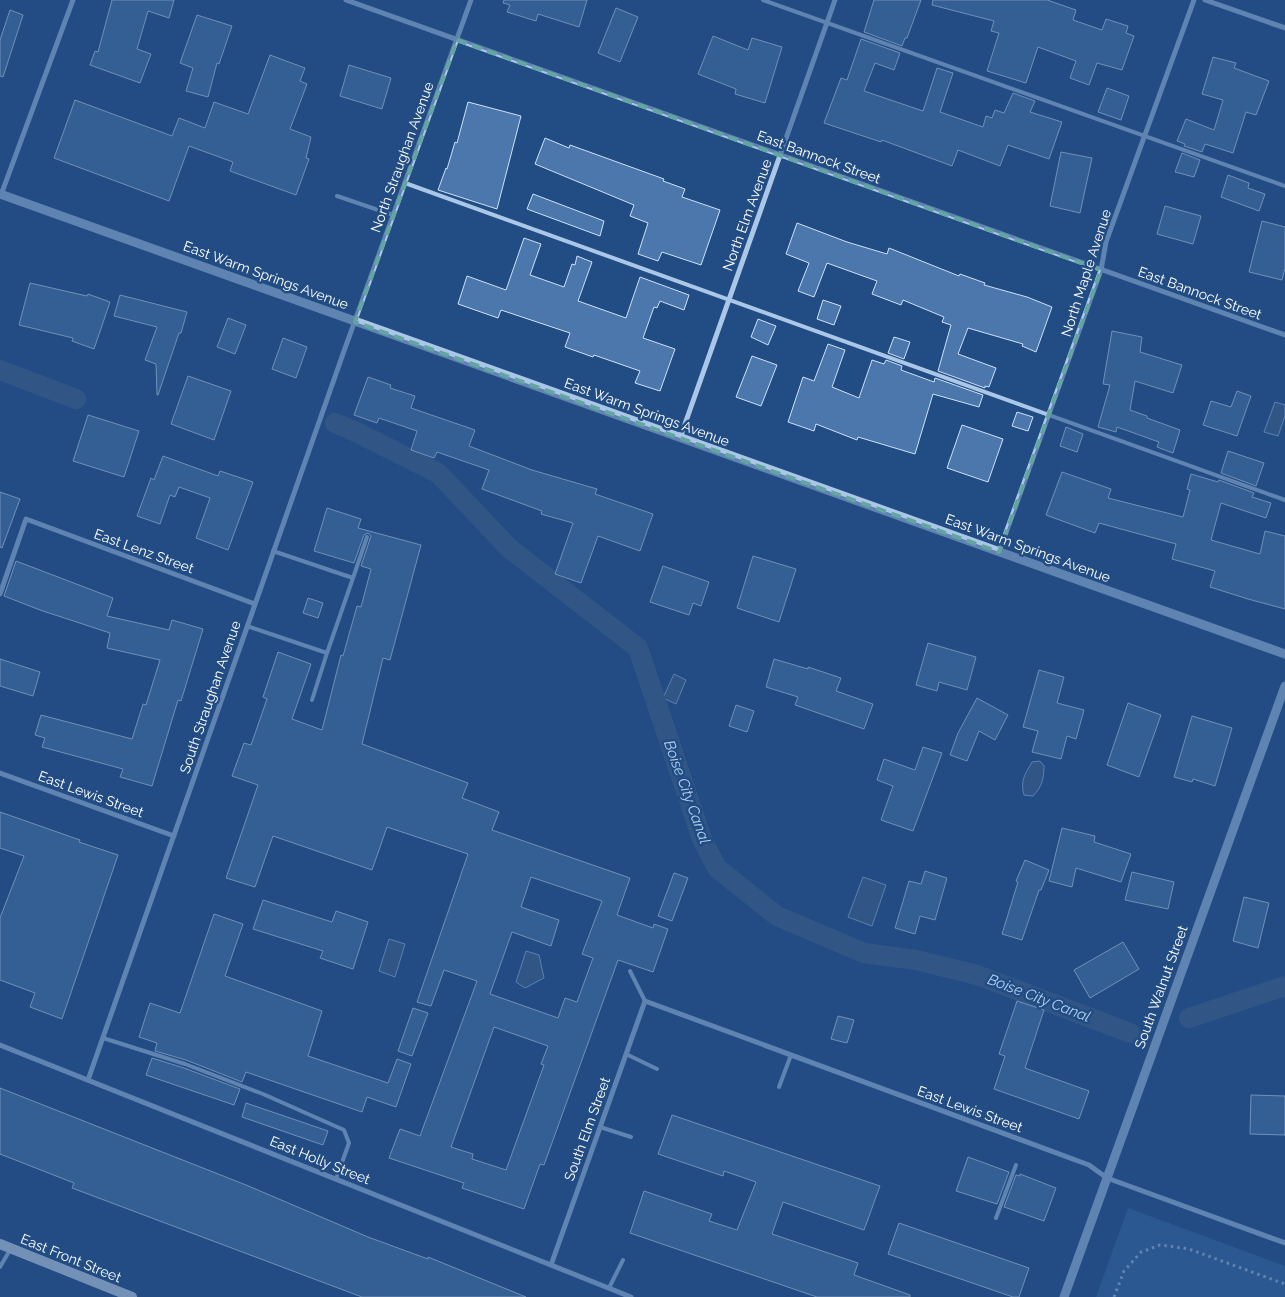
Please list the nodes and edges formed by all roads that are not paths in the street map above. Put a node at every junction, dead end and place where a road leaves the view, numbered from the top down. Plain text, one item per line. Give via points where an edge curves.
1 (73, 0) edge
2 (346, 0) edge
3 (471, 0) edge
4 (763, 0) edge
5 (835, 0) edge
6 (1194, 0) edge
7 (1205, 0) edge
8 (827, 23) junction
9 (1285, 28) edge
10 (457, 40) junction
11 (1144, 136) junction
12 (780, 155) junction
13 (405, 183) junction
14 (1285, 186) edge
15 (1, 195) edge
16 (337, 196) dead end
17 (393, 215) junction
18 (1101, 270) junction
19 (729, 299) junction
20 (355, 322) junction
21 (1285, 335) edge
22 (1049, 415) junction
23 (680, 438) junction
24 (1285, 500) edge
25 (367, 537) dead end
26 (273, 551) junction
27 (999, 552) junction
28 (353, 578) junction
29 (0, 594) edge
30 (255, 604) junction
31 (247, 626) junction
32 (327, 653) junction
33 (1285, 654) edge
34 (1285, 686) edge
35 (312, 700) dead end
36 (0, 773) edge
37 (174, 836) junction
38 (630, 971) dead end
39 (645, 1001) junction
40 (103, 1038) junction
41 (0, 1045) edge
42 (626, 1054) junction
43 (791, 1055) junction
44 (657, 1069) dead end
45 (88, 1080) junction
46 (779, 1087) dead end
47 (600, 1128) junction
48 (631, 1137) dead end
49 (1016, 1165) dead end
50 (1107, 1178) junction
51 (336, 1179) junction
52 (996, 1218) dead end
53 (1285, 1243) edge
54 (0, 1244) edge
55 (11, 1248) junction
56 (623, 1260) dead end
57 (551, 1265) junction
58 (0, 1268) edge
59 (609, 1288) junction
60 (132, 1297) edge
61 (631, 1297) edge
62 (1064, 1297) edge

1 - 15 street
2 - 10 street, East Bannock Street
3 - 10 street, North Straughan Avenue
4 - 8 lane
5 - 8 street, North Elm Avenue
6 - 11 street, North Maple Avenue
7 - 9 street
8 - 11 lane
8 - 12 street, North Elm Avenue
10 - 12 street, East Bannock Street
10 - 13 street, North Straughan Avenue
11 - 14 lane
11 - 18 street, North Maple Avenue via 1106,242
12 - 18 street, East Bannock Street
12 - 19 street, North Elm Avenue
13 - 17 street, North Straughan Avenue
13 - 19 lane
15 - 20 street, East Warm Springs Avenue
16 - 17 lane
17 - 20 street, North Straughan Avenue
18 - 21 street, East Bannock Street
18 - 22 street, North Maple Avenue
19 - 22 lane
19 - 23 street, North Elm Avenue
20 - 23 street, East Warm Springs Avenue
20 - 26 street, South Straughan Avenue
22 - 24 lane
22 - 27 street, North Maple Avenue
23 - 27 street, East Warm Springs Avenue
25 - 28 lane
26 - 28 lane
26 - 30 street, South Straughan Avenue
27 - 33 street, East Warm Springs Avenue
28 - 32 lane
29 - 30 street, East Lenz Street via 26,519
30 - 31 street, South Straughan Avenue
31 - 32 lane
31 - 37 street, South Straughan Avenue
32 - 35 lane
34 - 50 street, South Walnut Street
36 - 37 street, East Lewis Street
37 - 40 street, South Straughan Avenue
38 - 39 lane
39 - 42 street, South Elm Street
39 - 43 street, East Lewis Street
40 - 45 street, South Straughan Avenue
40 - 51 lane via 185,1064 344,1130 349,1143
41 - 45 street, East Holly Street
42 - 44 lane
42 - 47 street, South Elm Street
43 - 46 lane
43 - 50 street, East Lewis Street via 1089,1165
45 - 51 street, East Holly Street
47 - 48 lane
47 - 57 street, South Elm Street
49 - 52 lane
50 - 53 street, East Lewis Street
50 - 62 street, South Walnut Street
51 - 57 street, East Holly Street
54 - 55 main road, East Front Street
55 - 58 lane
55 - 60 main road, East Front Street
56 - 59 lane
57 - 59 street, East Holly Street
59 - 61 street, East Holly Street

